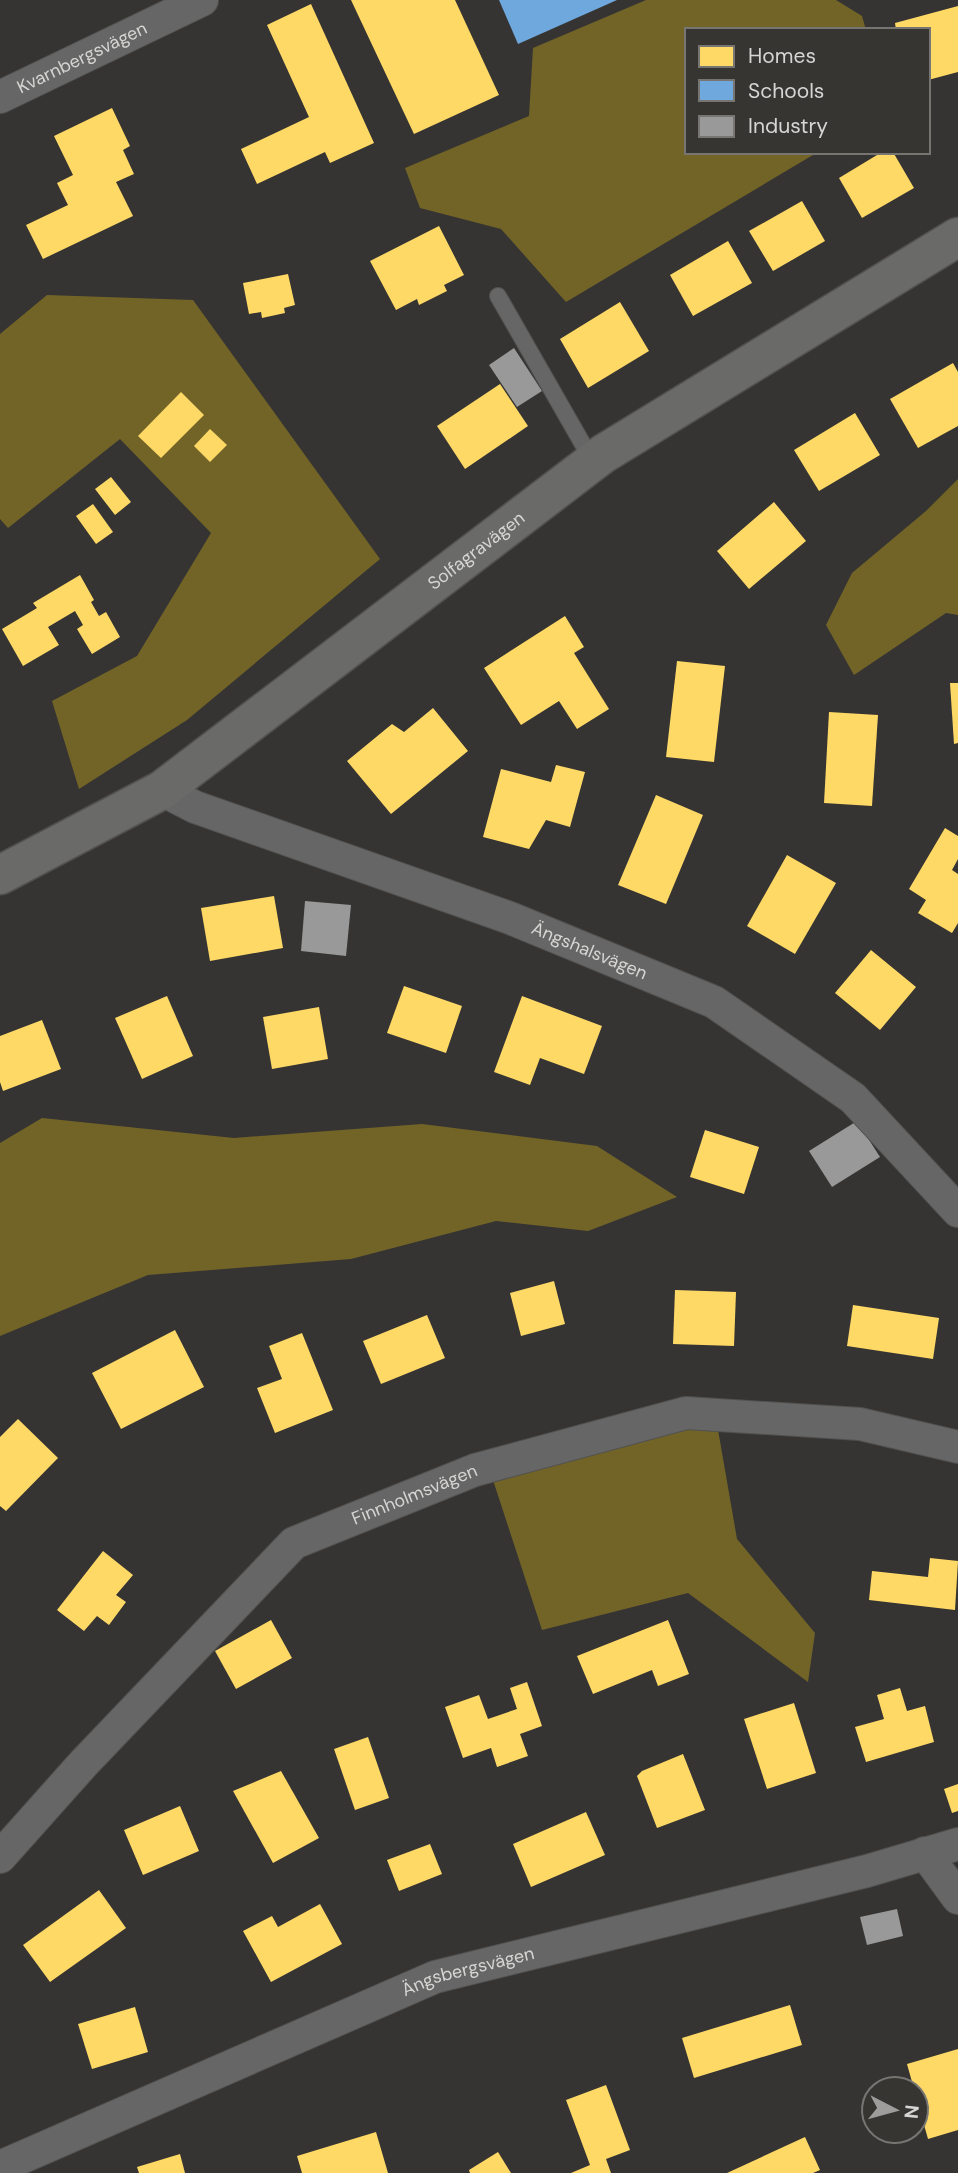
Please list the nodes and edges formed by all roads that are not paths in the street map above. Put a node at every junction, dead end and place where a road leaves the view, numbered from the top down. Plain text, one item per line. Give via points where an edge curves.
1 (202, 0) edge
2 (0, 97) edge
3 (958, 237) edge
4 (498, 296) dead end
5 (593, 462) junction
6 (162, 790) junction
7 (0, 875) edge
8 (958, 1211) edge
9 (958, 1447) edge
10 (958, 1844) edge
11 (925, 1853) junction
12 (0, 1857) edge
13 (958, 1898) edge
14 (0, 2167) edge

1 - 2 street, Kvarnbergsvägen
3 - 5 street, Solfagravägen
4 - 5 lane
5 - 6 street, Solfagravägen
6 - 7 street, Solfagravägen
6 - 8 street, Ängshalsvägen via 195,807 510,918 714,1002 853,1098
9 - 12 street, Finnholmsvägen via 860,1424 686,1413 475,1469 294,1543
10 - 11 street, Ängsbergsvägen
11 - 13 street
11 - 14 street, Ängsbergsvägen via 435,1977

